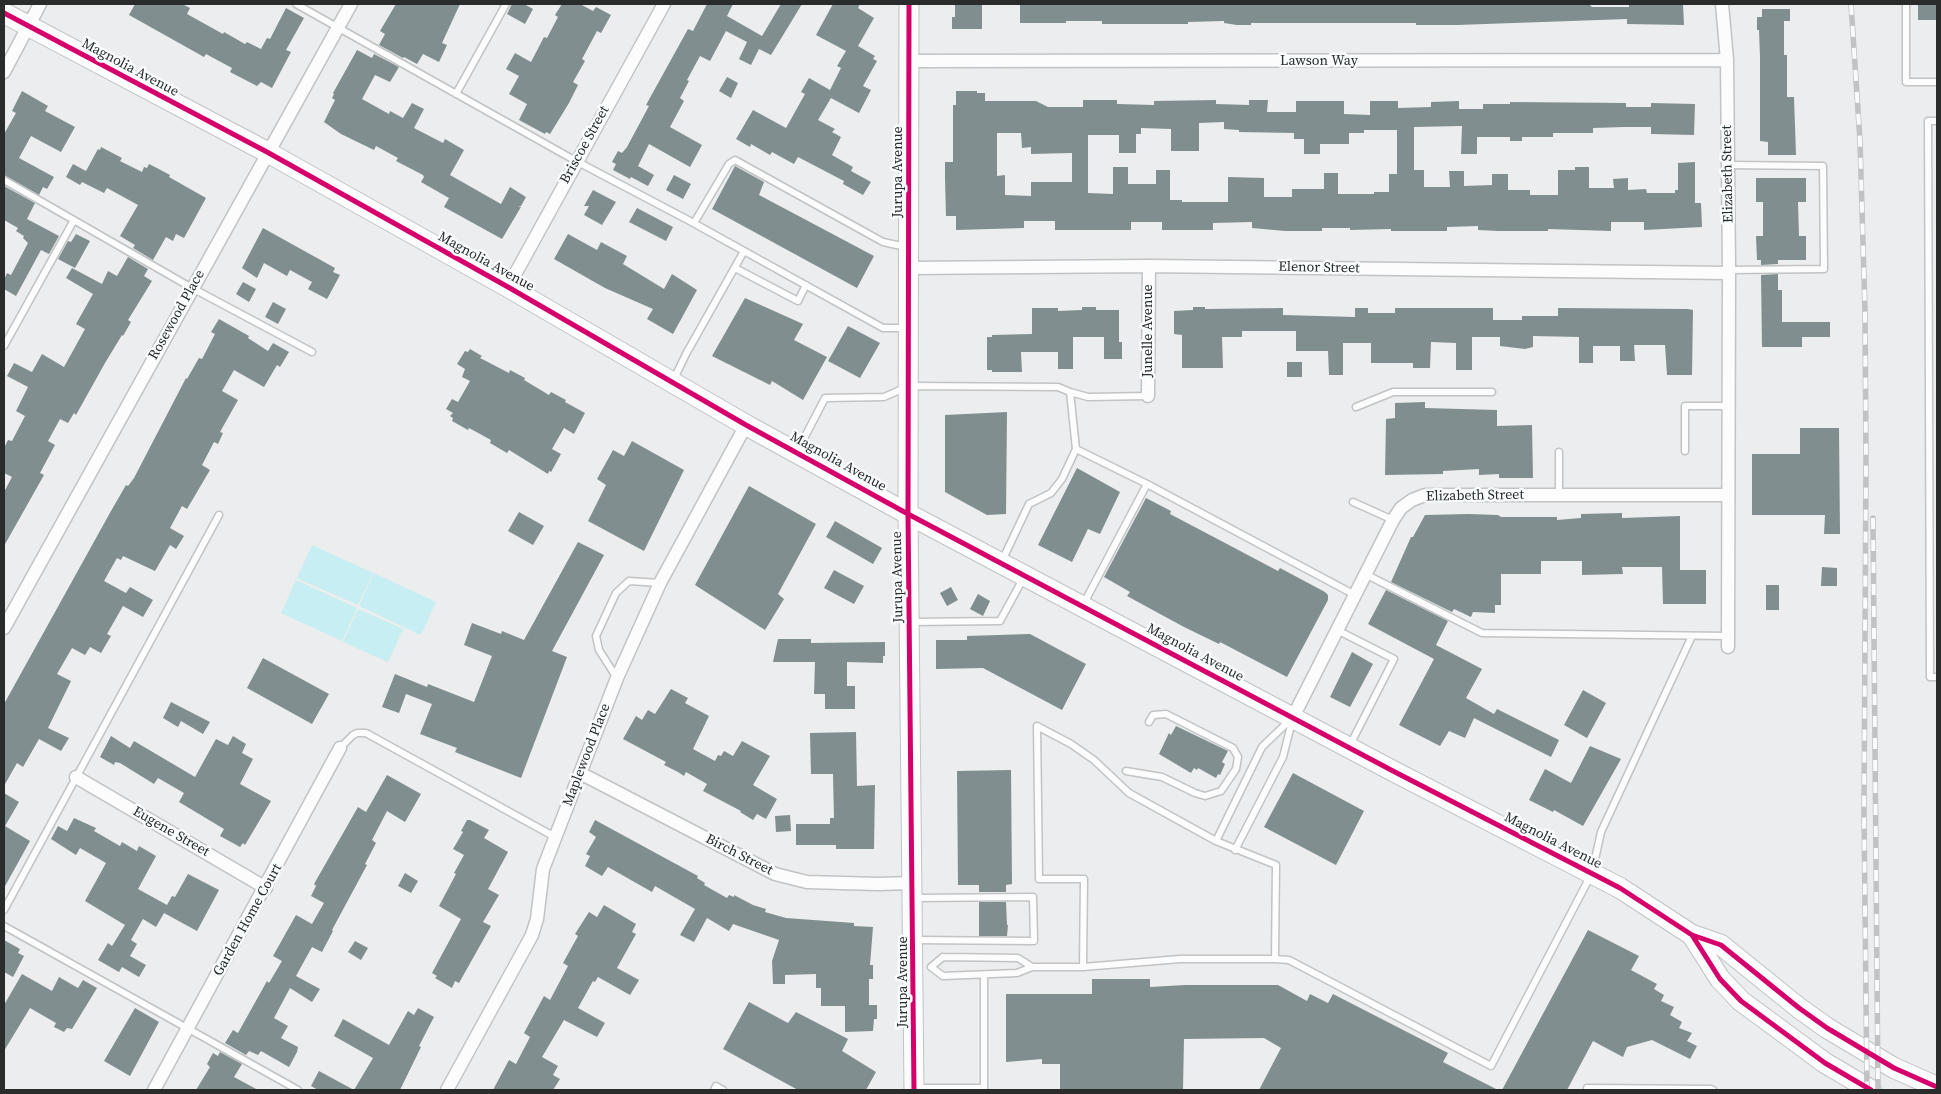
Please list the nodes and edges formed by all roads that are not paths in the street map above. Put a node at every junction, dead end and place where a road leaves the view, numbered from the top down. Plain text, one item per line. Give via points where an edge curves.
1 (40, 4) edge
2 (296, 4) edge
3 (351, 4) edge
4 (506, 4) edge
5 (664, 4) edge
6 (909, 4) edge
7 (1722, 4) edge
8 (1906, 4) edge
9 (4, 13) edge
10 (28, 27) junction
11 (338, 27) junction
12 (1727, 60) junction
13 (910, 61) junction
14 (4, 72) edge
15 (1937, 82) edge
16 (456, 94) junction
17 (1937, 121) edge
18 (267, 152) junction
19 (576, 162) junction
20 (1728, 165) junction
21 (4, 180) edge
22 (74, 220) junction
23 (694, 223) junction
24 (909, 248) junction
25 (744, 251) junction
26 (1149, 266) junction
27 (735, 268) junction
28 (909, 268) junction
29 (1729, 272) junction
30 (806, 285) junction
31 (508, 287) junction
32 (192, 288) junction
33 (909, 328) junction
34 (4, 346) edge
35 (312, 352) dead end
36 (673, 382) junction
37 (909, 386) junction
38 (1070, 392) junction
39 (1492, 392) dead end
40 (1148, 396) joint
41 (1728, 406) junction
42 (1356, 407) dead end
43 (746, 424) junction
44 (1076, 449) junction
45 (1685, 451) dead end
46 (797, 452) junction
47 (1559, 452) dead end
48 (1146, 484) junction
49 (1559, 495) junction
50 (1728, 495) junction
51 (1353, 502) dead end
52 (908, 514) junction
53 (219, 515) dead end
54 (1392, 520) junction
55 (1001, 563) junction
56 (1365, 574) junction
57 (1024, 576) junction
58 (660, 583) junction
59 (1354, 595) junction
60 (1082, 606) junction
61 (910, 622) junction
62 (4, 628) edge
63 (1337, 630) junction
64 (1692, 636) junction
65 (1728, 642) joint
66 (1937, 677) edge
67 (617, 678) junction
68 (1293, 717) junction
69 (1149, 722) dead end
70 (1349, 747) junction
71 (340, 748) joint
72 (1126, 770) dead end
73 (580, 773) junction
74 (76, 777) junction
75 (555, 837) junction
76 (1216, 841) junction
77 (1235, 850) junction
78 (1592, 873) junction
79 (266, 888) junction
80 (913, 891) junction
81 (4, 910) edge
82 (4, 926) edge
83 (1692, 935) junction
84 (914, 940) junction
85 (1275, 959) junction
86 (1083, 966) junction
87 (922, 967) junction
88 (1032, 967) junction
89 (984, 975) junction
90 (188, 1028) junction
91 (1937, 1087) edge
92 (1587, 1088) dead end
93 (914, 1089) edge
94 (154, 1090) edge
95 (298, 1090) edge
96 (447, 1090) edge
97 (714, 1090) edge
98 (723, 1090) edge
99 (1713, 1090) edge
100 (1871, 1090) edge

1 - 10 street
2 - 11 lane
3 - 11 street, Rosewood Place
4 - 16 lane
5 - 19 street, Briscoe Street
6 - 13 main road, Jurupa Avenue
7 - 12 street, Elizabeth Street
8 - 15 lane via 1906,82
9 - 10 main road, Magnolia Avenue
10 - 14 street
10 - 18 main road, Magnolia Avenue
11 - 16 lane
11 - 18 street, Rosewood Place
12 - 13 street, Lawson Way
12 - 20 street, Elizabeth Street
13 - 24 main road, Jurupa Avenue
16 - 19 lane
17 - 66 lane via 1928,121 1930,677
18 - 31 main road, Magnolia Avenue
18 - 32 street, Rosewood Place
19 - 23 lane
19 - 31 street, Briscoe Street
20 - 29 street, Elizabeth Street
20 - 29 lane via 1823,166 1824,269
21 - 22 lane
22 - 32 lane
22 - 34 lane
23 - 24 lane via 735,160 883,242
23 - 25 lane
24 - 28 main road, Jurupa Avenue
25 - 27 lane
25 - 30 lane
26 - 28 street, Elenor Street
26 - 29 street, Elenor Street
26 - 40 street, Junelle Avenue
27 - 30 lane via 798,301
27 - 36 lane
28 - 33 main road, Jurupa Avenue
29 - 41 street, Elizabeth Street
30 - 33 lane via 883,328
31 - 36 main road, Magnolia Avenue
32 - 35 lane
32 - 62 street, Rosewood Place
33 - 37 main road, Jurupa Avenue
36 - 43 main road, Magnolia Avenue
37 - 38 lane via 1058,386
37 - 46 lane via 884,397 825,398
37 - 52 main road, Jurupa Avenue
38 - 40 lane via 1088,397
38 - 44 lane
39 - 42 lane via 1393,392
41 - 45 lane via 1685,406
41 - 50 street, Elizabeth Street
43 - 46 main road, Magnolia Avenue
43 - 58 street, Maplewood Place
44 - 48 lane
44 - 55 lane via 1062,479 1051,493 1029,504
46 - 52 main road, Magnolia Avenue
47 - 49 lane
48 - 59 lane
48 - 60 lane
49 - 50 street, Elizabeth Street
49 - 54 street, Elizabeth Street via 1425,496 1412,500
50 - 65 street, Elizabeth Street
51 - 54 lane
52 - 55 main road, Magnolia Avenue
52 - 61 main road, Jurupa Avenue
53 - 74 lane
54 - 56 street, Elizabeth Street
55 - 57 main road, Magnolia Avenue
56 - 59 street, Elizabeth Street
56 - 64 lane via 1482,633
57 - 60 main road, Magnolia Avenue
57 - 61 lane via 1000,621
58 - 67 street, Maplewood Place
58 - 67 lane via 629,581 616,594 596,636 599,650
59 - 63 street, Elizabeth Street
60 - 68 main road, Magnolia Avenue
61 - 80 main road, Jurupa Avenue
63 - 68 street, Elizabeth Street
63 - 70 lane via 1394,659
64 - 65 lane
64 - 78 lane via 1601,832
67 - 73 street, Maplewood Place
68 - 70 main road, Magnolia Avenue
68 - 76 lane via 1262,747
68 - 77 lane via 1283,757
69 - 72 lane via 1153,715 1166,714 1234,748 1238,757 1236,769 1222,792 1206,796 1162,777
70 - 78 main road, Magnolia Avenue
71 - 75 lane via 357,732 366,733
71 - 79 street, Garden Home Court
73 - 75 street, Maplewood Place
73 - 80 street, Birch Street via 775,874 807,882 878,884
74 - 79 street, Eugene Street
74 - 81 lane
75 - 96 street, Maplewood Place via 543,869 532,935
76 - 77 lane
76 - 86 lane via 1130,793 1094,760 1037,726 1039,879 1084,879
77 - 85 lane via 1276,865
78 - 83 main road, Magnolia Avenue
78 - 85 lane via 1491,1066 1304,967 1289,960
79 - 90 street, Garden Home Court
80 - 84 main road, Jurupa Avenue
80 - 84 lane via 1033,897 1034,914 1034,941
82 - 90 lane
83 - 91 main road, Magnolia Avenue via 1721,945 1827,1028 1894,1068
83 - 100 main road, Magnolia Avenue via 1720,979 1741,1001 1825,1064
84 - 87 main road, Jurupa Avenue
85 - 86 lane via 1170,960
86 - 88 lane
87 - 88 lane via 943,957 1018,958
87 - 89 lane via 943,976
87 - 93 main road, Jurupa Avenue
88 - 89 lane via 1017,973
89 - 93 lane via 984,1088
90 - 94 street, Garden Home Court
90 - 95 lane
92 - 99 lane
97 - 98 lane via 716,1086

